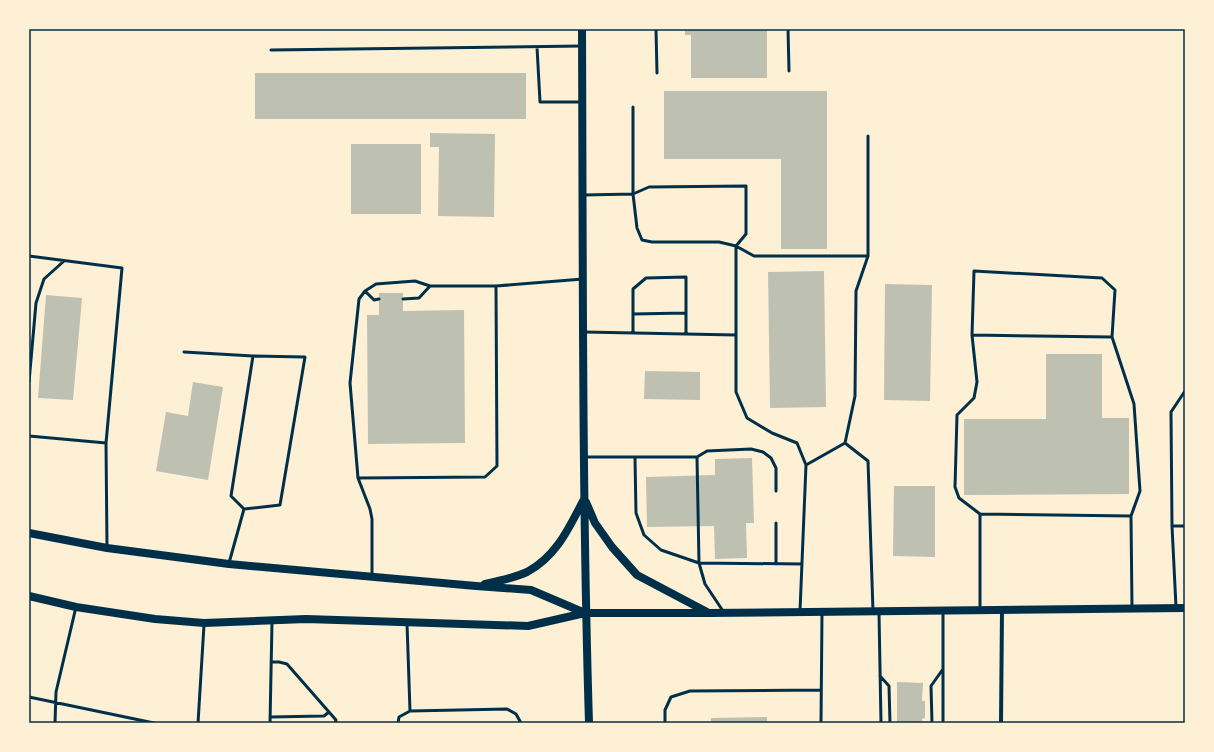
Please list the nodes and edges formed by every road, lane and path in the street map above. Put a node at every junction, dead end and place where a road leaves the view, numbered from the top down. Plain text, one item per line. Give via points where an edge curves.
1 (582, 29) edge
2 (656, 29) edge
3 (788, 29) edge
4 (582, 46) junction
5 (537, 47) junction
6 (271, 50) dead end
7 (789, 71) dead end
8 (657, 72) dead end
9 (582, 102) junction
10 (633, 107) dead end
11 (868, 136) dead end
12 (634, 194) junction
13 (582, 195) junction
14 (736, 246) junction
15 (29, 256) edge
16 (868, 256) junction
17 (64, 261) junction
18 (583, 278) junction
19 (430, 286) junction
20 (496, 286) junction
21 (365, 291) junction
22 (379, 299) dead end
23 (403, 299) dead end
24 (686, 313) junction
25 (633, 314) junction
26 (583, 332) junction
27 (633, 332) junction
28 (686, 334) junction
29 (736, 335) junction
30 (972, 335) junction
31 (1112, 337) junction
32 (184, 352) dead end
33 (253, 356) junction
34 (29, 382) edge
35 (1185, 391) edge
36 (29, 436) edge
37 (106, 443) junction
38 (845, 443) junction
39 (584, 457) junction
40 (697, 457) junction
41 (635, 458) junction
42 (806, 465) junction
43 (358, 478) junction
44 (776, 491) dead end
45 (585, 498) junction
46 (244, 510) junction
47 (980, 514) junction
48 (1131, 516) junction
49 (776, 523) dead end
50 (1172, 526) junction
51 (1185, 526) edge
52 (29, 533) edge
53 (107, 548) junction
54 (699, 563) junction
55 (228, 564) junction
56 (776, 564) junction
57 (802, 564) junction
58 (372, 576) junction
59 (476, 586) junction
60 (29, 596) edge
61 (76, 607) junction
62 (1132, 608) junction
63 (1176, 608) junction
64 (1185, 608) edge
65 (1002, 609) junction
66 (943, 610) junction
67 (980, 610) junction
68 (822, 611) junction
69 (876, 611) junction
70 (800, 612) junction
71 (586, 613) junction
72 (709, 613) junction
73 (724, 613) junction
74 (272, 620) junction
75 (204, 623) junction
76 (407, 623) junction
77 (271, 662) junction
78 (943, 668) junction
79 (880, 676) junction
80 (821, 690) junction
81 (29, 697) edge
82 (56, 702) junction
83 (410, 711) junction
84 (329, 712) junction
85 (270, 718) junction
86 (55, 723) edge
87 (154, 723) edge
88 (198, 723) edge
89 (270, 723) edge
90 (336, 723) edge
91 (398, 723) edge
92 (521, 723) edge
93 (589, 723) edge
94 (665, 723) edge
95 (821, 723) edge
96 (881, 723) edge
97 (890, 723) edge
98 (932, 723) edge
99 (943, 723) edge
100 (1001, 723) edge

1 - 4 main road
2 - 8 lane
3 - 7 lane
4 - 5 lane
4 - 9 main road
5 - 6 lane
5 - 9 lane via 540,102
9 - 13 main road
10 - 12 lane
11 - 16 lane
12 - 13 lane
12 - 14 lane via 637,228 642,240 719,242
12 - 14 lane via 649,187 746,186 746,234
13 - 18 main road
14 - 16 lane via 754,256
14 - 29 lane
15 - 17 lane
16 - 38 lane via 856,291 855,396
17 - 34 lane via 44,279 36,303
17 - 37 lane via 122,268
18 - 20 lane
18 - 26 main road
19 - 20 lane
19 - 21 lane via 415,281 376,284
19 - 23 lane via 419,298
20 - 43 lane via 497,466 485,478
21 - 22 lane via 374,300
21 - 43 lane via 359,299 350,383
24 - 25 lane
24 - 25 lane via 686,277 646,278 634,289
24 - 28 lane
25 - 27 lane
26 - 27 lane
26 - 39 main road
27 - 28 lane
28 - 29 lane
29 - 42 lane via 736,392 747,418 772,433 797,443
30 - 31 lane
30 - 31 lane via 974,272 1102,278 1115,290
30 - 47 lane via 977,382 974,398 957,415 955,487 959,498
31 - 48 lane via 1134,404 1140,491
32 - 33 lane
33 - 46 lane via 231,496
33 - 46 lane via 305,357 280,505
35 - 50 lane via 1171,412
36 - 37 lane
37 - 53 lane
38 - 42 lane
38 - 69 lane via 868,461
39 - 41 lane
39 - 45 main road
40 - 41 lane
40 - 44 lane via 707,451 751,449 763,452 771,458 776,468
40 - 54 lane
41 - 54 lane via 636,513 644,535 661,550
42 - 57 lane
43 - 58 lane via 372,519
45 - 59 main road via 568,531 554,551 540,563 508,579
45 - 71 main road
45 - 72 main road via 595,523 637,575
46 - 55 lane
47 - 48 lane
47 - 67 lane
48 - 62 lane
49 - 56 lane
50 - 51 lane
50 - 63 lane
52 - 53 main road
53 - 55 main road
54 - 56 lane
54 - 73 lane via 705,584
55 - 58 main road
56 - 57 lane
57 - 70 lane
58 - 59 main road
59 - 71 main road via 530,590
60 - 61 main road
61 - 75 main road via 155,619
61 - 82 lane via 56,692
62 - 63 main road
62 - 65 main road
63 - 64 main road
65 - 67 main road
65 - 100 street
66 - 67 main road
66 - 69 main road
66 - 78 lane
68 - 69 main road
68 - 70 main road
68 - 80 lane
69 - 79 lane
70 - 73 main road
71 - 72 main road
71 - 76 main road via 528,626
71 - 93 main road
72 - 73 main road
74 - 75 main road
74 - 76 main road
74 - 77 lane
75 - 88 lane
76 - 83 lane
77 - 84 lane via 288,664
77 - 85 lane
78 - 98 lane via 931,686
78 - 99 lane
79 - 96 lane
79 - 97 lane via 889,686
80 - 94 lane via 690,690 671,697 665,710
80 - 95 lane
81 - 82 lane
82 - 86 lane
82 - 87 lane
83 - 91 lane via 399,718
83 - 92 lane via 507,709 516,714
84 - 85 lane via 324,716
84 - 90 lane
85 - 89 lane

